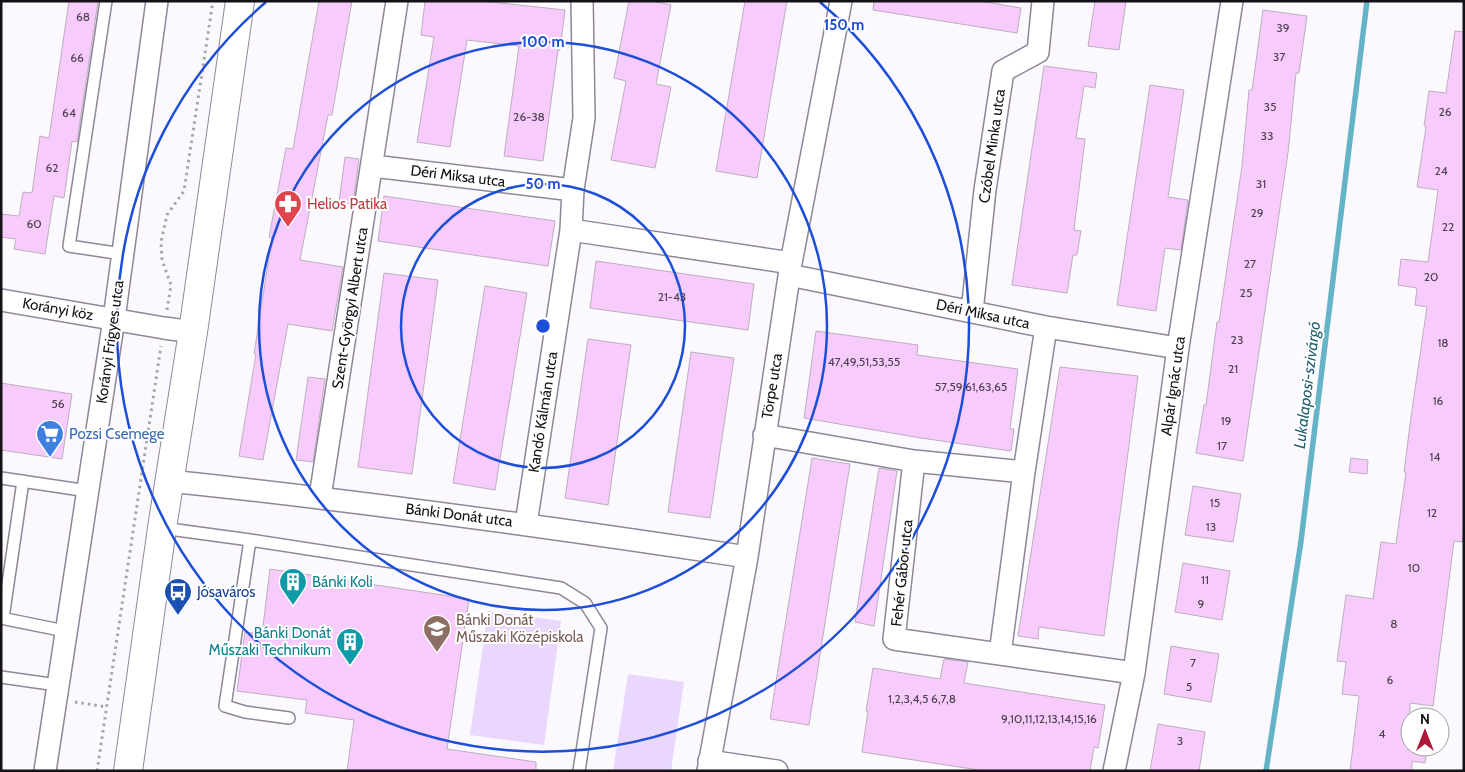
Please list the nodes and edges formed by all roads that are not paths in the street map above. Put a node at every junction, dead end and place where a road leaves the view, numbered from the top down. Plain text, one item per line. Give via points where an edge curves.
1 (106, 1) edge
2 (156, 1) edge
3 (240, 1) edge
4 (397, 1) edge
5 (582, 1) edge
6 (841, 1) edge
7 (1043, 1) edge
8 (1232, 1) edge
9 (372, 166) junction
10 (573, 190) junction
11 (571, 230) junction
12 (122, 254) junction
13 (790, 269) junction
14 (1, 300) edge
15 (972, 312) junction
16 (114, 319) junction
17 (1046, 327) junction
18 (193, 332) junction
19 (1178, 348) junction
20 (764, 435) junction
21 (914, 460) junction
22 (1024, 472) junction
23 (1, 478) edge
24 (23, 481) junction
25 (169, 481) junction
26 (88, 490) junction
27 (320, 497) junction
28 (526, 524) junction
29 (162, 528) junction
30 (250, 540) junction
31 (747, 557) junction
32 (2, 618) edge
33 (65, 631) junction
34 (1000, 654) junction
35 (1134, 673) junction
36 (1, 678) edge
37 (56, 691) junction
38 (289, 718) dead end
39 (709, 766) edge
40 (44, 771) edge
41 (128, 771) edge
42 (579, 771) edge
43 (777, 771) edge
44 (1114, 771) edge

1 - 12 lane via 69,246
2 - 12 street, Korányi Frigyes utca
3 - 18 street
4 - 9 street, Szent-Györgyi Albert utca
5 - 10 street, Kandó Kálmán utca via 584,118
6 - 13 street, Törpe utca
7 - 15 street, Czóbel Minka utca via 1038,52 1003,72 985,190
8 - 19 street, Alpár Ignác utca
9 - 10 street, Déri Miksa utca
9 - 27 street, Szent-Györgyi Albert utca
10 - 11 street, Kandó Kálmán utca
11 - 13 street, Déri Miksa utca
11 - 28 street, Kandó Kálmán utca
12 - 16 street, Korányi Frigyes utca
13 - 15 street, Déri Miksa utca
13 - 20 street, Törpe utca
14 - 16 street, Korányi köz
15 - 17 street, Déri Miksa utca
16 - 18 street, Korányi köz
16 - 26 street, Korányi Frigyes utca
17 - 19 street, Déri Miksa utca
17 - 22 street
18 - 25 street
19 - 35 street, Alpár Ignác utca
20 - 21 street
20 - 31 street, Törpe utca
21 - 22 street
21 - 34 street, Fehér Gábor utca via 894,639
22 - 34 street
23 - 24 lane
24 - 26 lane
24 - 32 lane
25 - 27 street, Bánki Donát utca
25 - 29 street
26 - 33 street, Korányi Frigyes utca
27 - 28 street, Bánki Donát utca
28 - 31 street, Bánki Donát utca
29 - 30 lane
29 - 41 street
30 - 38 lane via 225,706
30 - 42 lane via 562,588 585,603 601,628
31 - 39 street, Törpe utca
32 - 33 lane
33 - 37 street, Korányi Frigyes utca
34 - 35 street, Fehér Gábor utca
35 - 44 street, Alpár Ignác utca
36 - 37 lane
37 - 40 street, Korányi Frigyes utca
39 - 43 street

